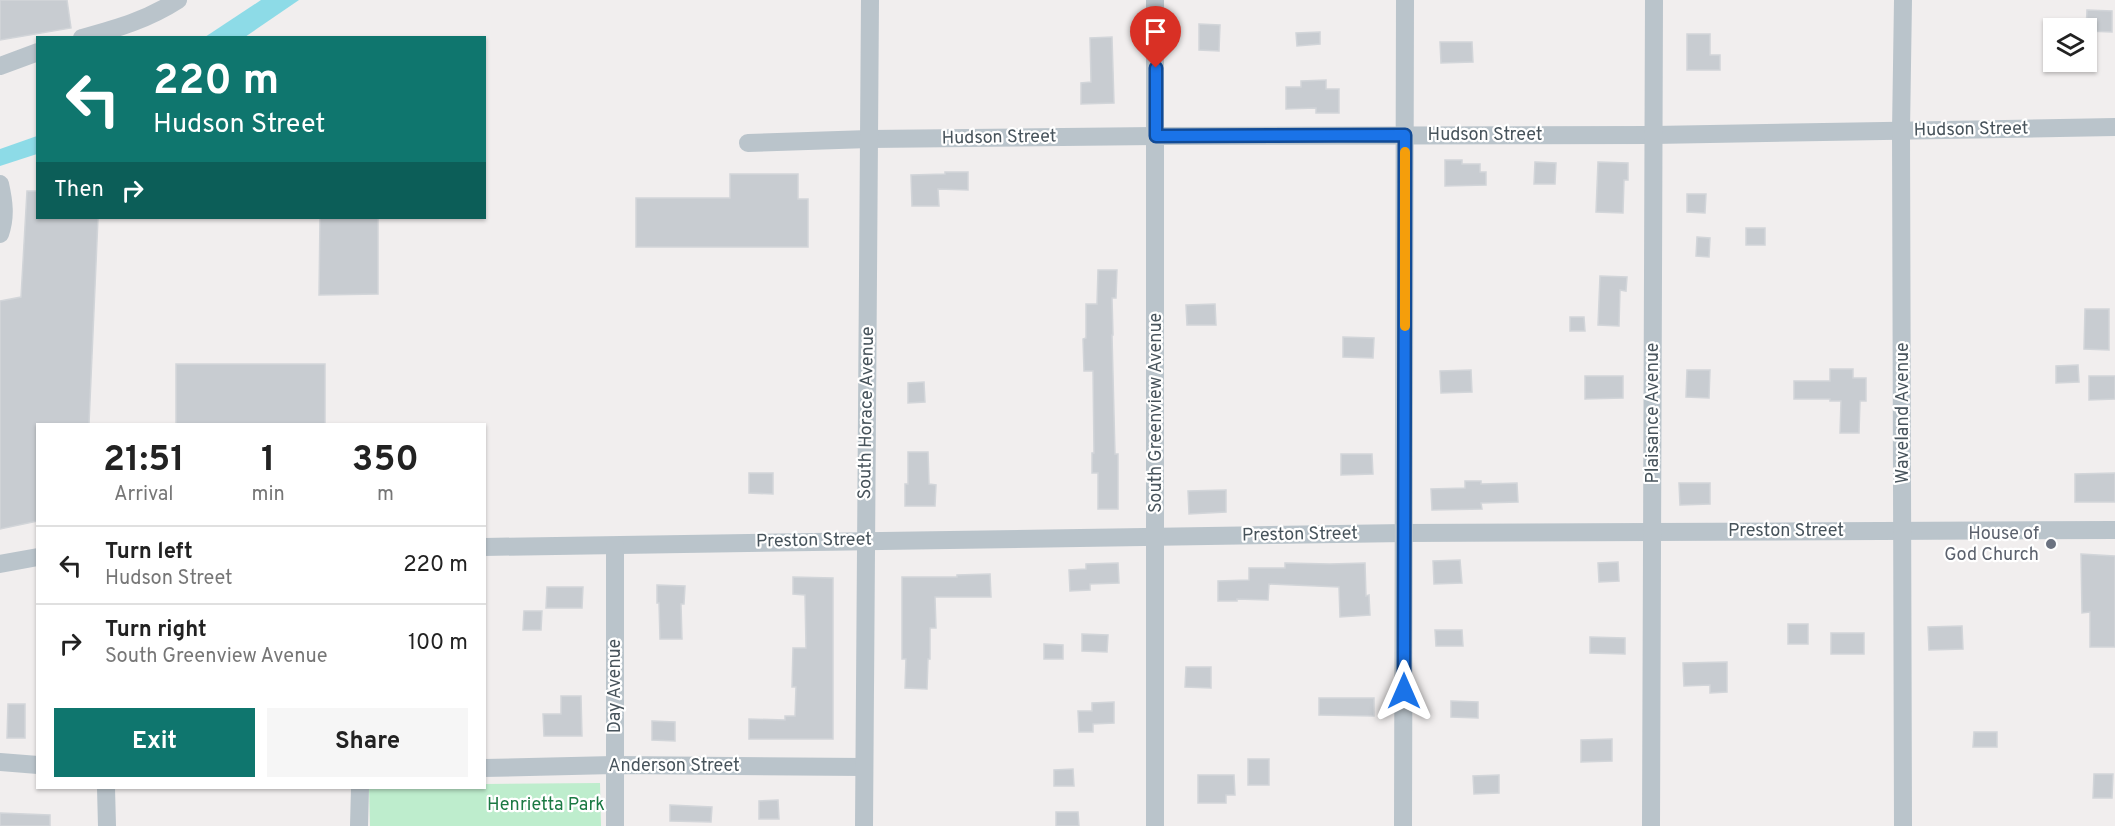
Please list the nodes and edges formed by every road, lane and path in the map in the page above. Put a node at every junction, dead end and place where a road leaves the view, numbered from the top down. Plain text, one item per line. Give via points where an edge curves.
1 (178, 0) edge
2 (870, 0) edge
3 (1155, 0) edge
4 (1405, 0) edge
5 (1654, 0) edge
6 (1903, 0) edge
7 (90, 36) edge
8 (36, 52) edge
9 (0, 66) edge
10 (2115, 127) edge
11 (1901, 131) junction
12 (1405, 135) junction
13 (1654, 135) junction
14 (1156, 136) junction
15 (869, 139) junction
16 (748, 143) dead end
17 (0, 184) edge
18 (0, 234) edge
19 (2115, 530) edge
20 (1653, 531) junction
21 (1904, 532) junction
22 (1405, 533) junction
23 (1156, 537) junction
24 (865, 540) junction
25 (615, 546) junction
26 (486, 547) edge
27 (36, 557) edge
28 (0, 564) edge
29 (0, 762) edge
30 (36, 765) edge
31 (614, 765) junction
32 (864, 767) junction
33 (486, 768) edge
34 (106, 789) edge
35 (360, 789) edge
36 (107, 826) edge
37 (359, 826) edge
38 (615, 826) edge
39 (864, 826) edge
40 (1155, 826) edge
41 (1403, 826) edge
42 (1651, 826) edge
43 (1903, 826) edge

1 - 7 street via 127,26
2 - 15 street, South Horace Avenue
3 - 14 street, South Greenview Avenue
4 - 12 street
5 - 13 street, Plaisance Avenue
6 - 11 street, Waveland Avenue
8 - 9 street
10 - 11 street, Hudson Street
11 - 13 street, Hudson Street
11 - 21 street, Waveland Avenue
12 - 13 street, Hudson Street
12 - 14 street, Hudson Street
12 - 22 street
13 - 20 street, Plaisance Avenue
14 - 15 street, Hudson Street
14 - 23 street, South Greenview Avenue
15 - 16 street, Hudson Street
15 - 24 street, South Horace Avenue
17 - 18 street via 4,203
19 - 21 street, Preston Street
20 - 21 street, Preston Street
20 - 22 street, Preston Street
20 - 42 street, Plaisance Avenue
21 - 43 street, Waveland Avenue
22 - 23 street, Preston Street
22 - 41 street
23 - 24 street, Preston Street
23 - 40 street, South Greenview Avenue
24 - 25 street, Preston Street
24 - 32 street, South Horace Avenue
25 - 26 street, Preston Street
25 - 31 street, Day Avenue
27 - 28 street
29 - 30 street
31 - 32 street, Anderson Street
31 - 33 street, Anderson Street
31 - 38 street, Day Avenue
32 - 39 street, South Horace Avenue
34 - 36 street
35 - 37 street

